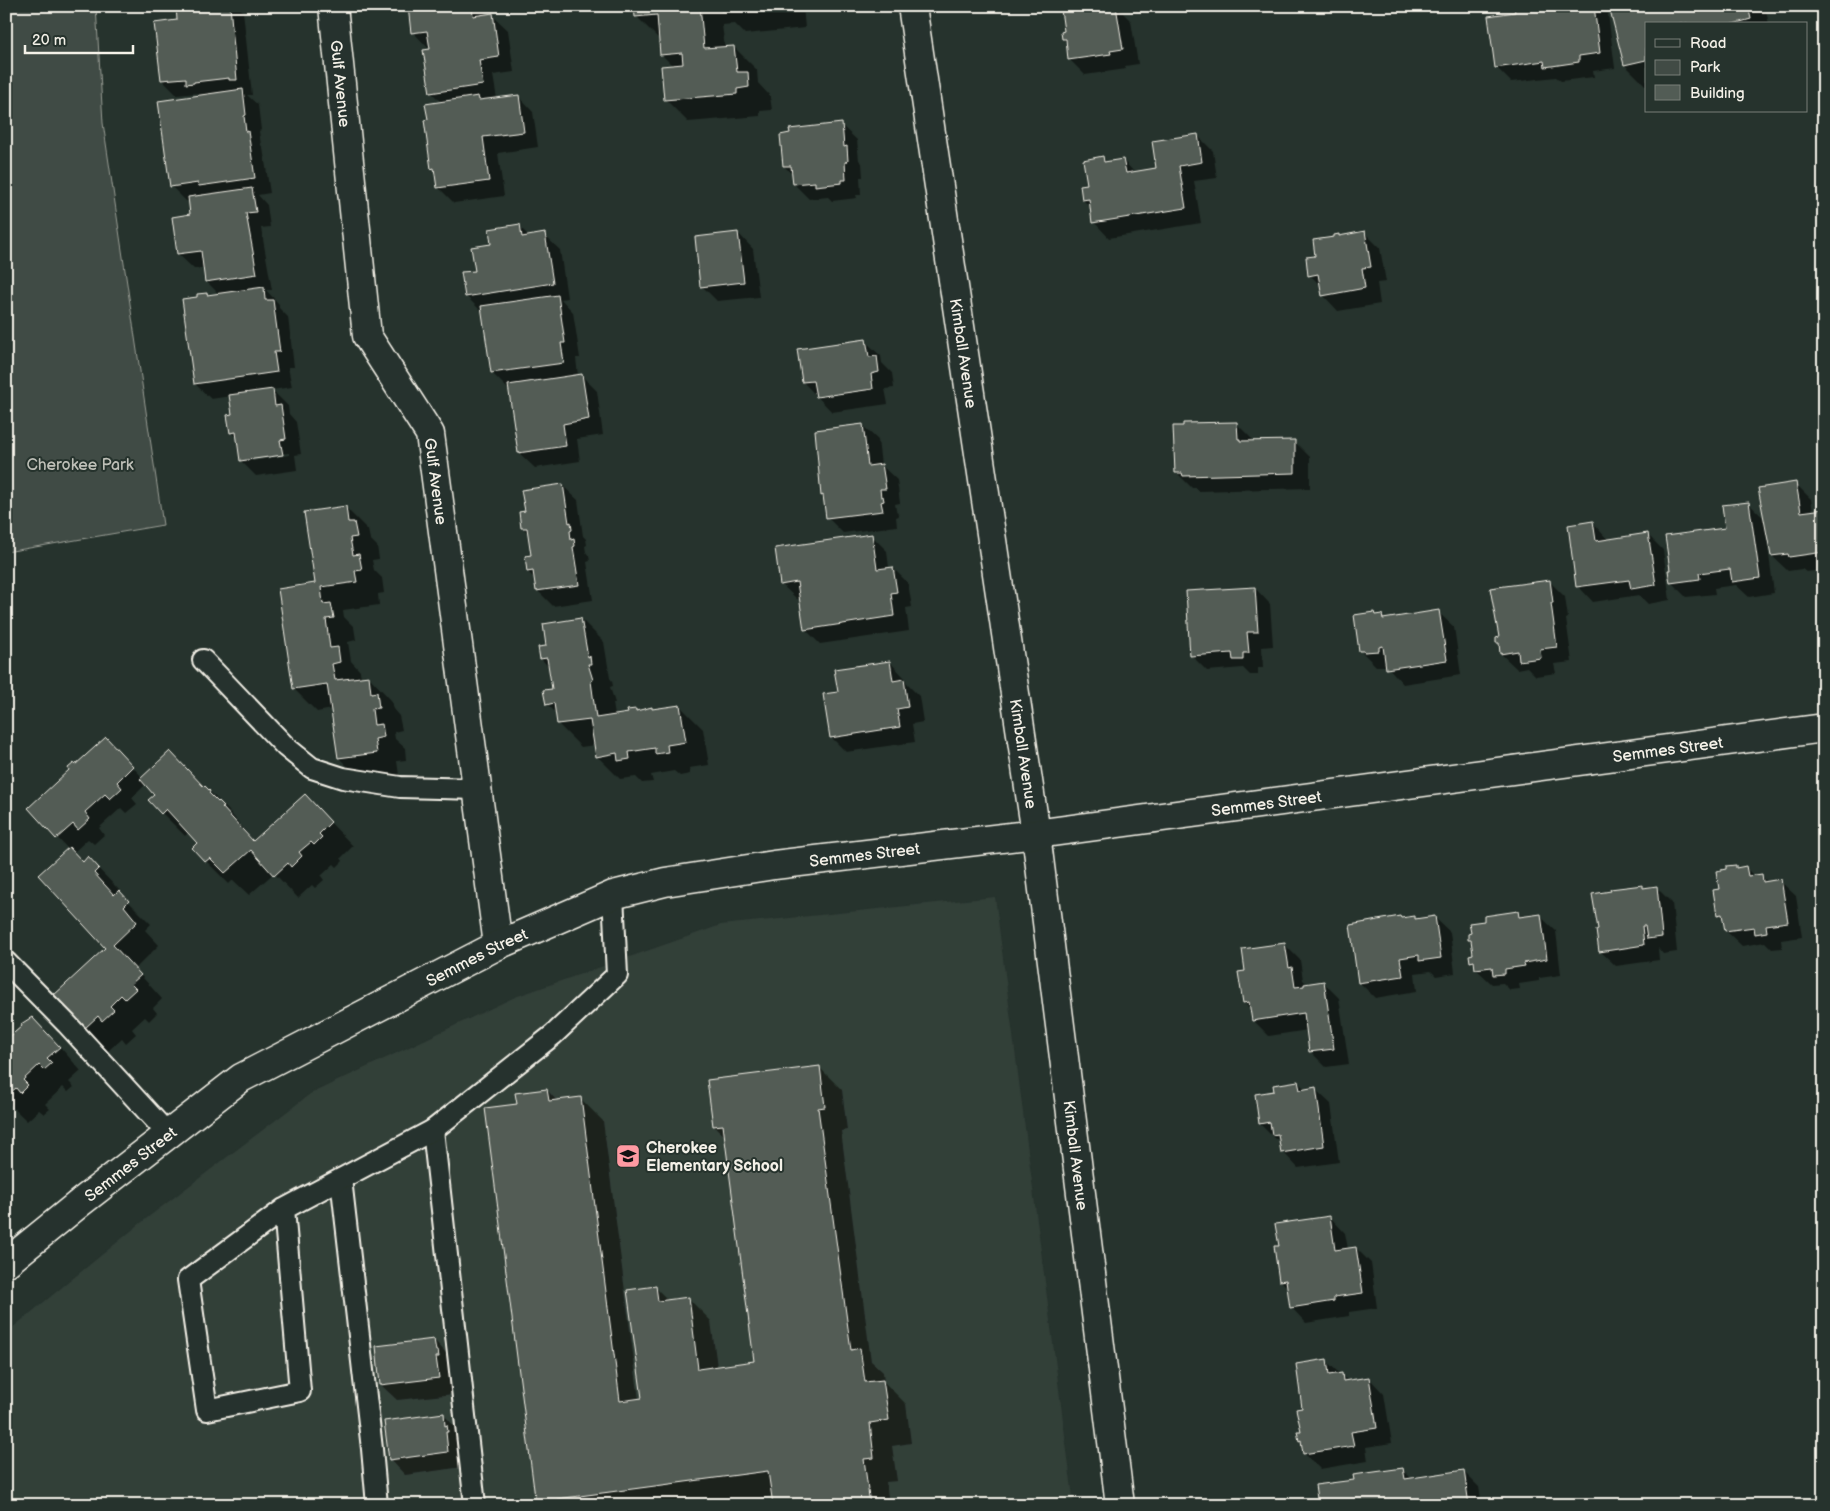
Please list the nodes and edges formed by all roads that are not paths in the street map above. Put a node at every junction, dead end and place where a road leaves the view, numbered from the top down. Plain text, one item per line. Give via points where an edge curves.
1 (332, 6) edge
2 (912, 6) edge
3 (203, 660) dead end
4 (1824, 728) edge
5 (478, 789) junction
6 (1036, 834) junction
7 (612, 894) junction
8 (498, 945) junction
9 (6, 962) edge
10 (432, 1130) junction
11 (168, 1134) junction
12 (341, 1179) junction
13 (284, 1209) junction
14 (6, 1263) edge
15 (377, 1505) edge
16 (475, 1505) edge
17 (1120, 1505) edge

1 - 5 main road, Gulf Avenue via 366,336 430,434
2 - 6 main road, Kimball Avenue
3 - 5 lane via 286,747 312,768 343,778 400,787
4 - 6 main road, Semmes Street
5 - 8 main road, Gulf Avenue
6 - 7 main road, Semmes Street via 774,865
6 - 17 main road, Kimball Avenue
7 - 8 main road, Semmes Street
7 - 10 lane via 617,975 553,1034
8 - 11 main road, Semmes Street via 241,1078
9 - 11 lane
10 - 12 lane
10 - 16 lane
11 - 14 main road, Semmes Street
12 - 13 lane
12 - 15 lane
13 - 13 lane via 188,1280 207,1410 300,1391

